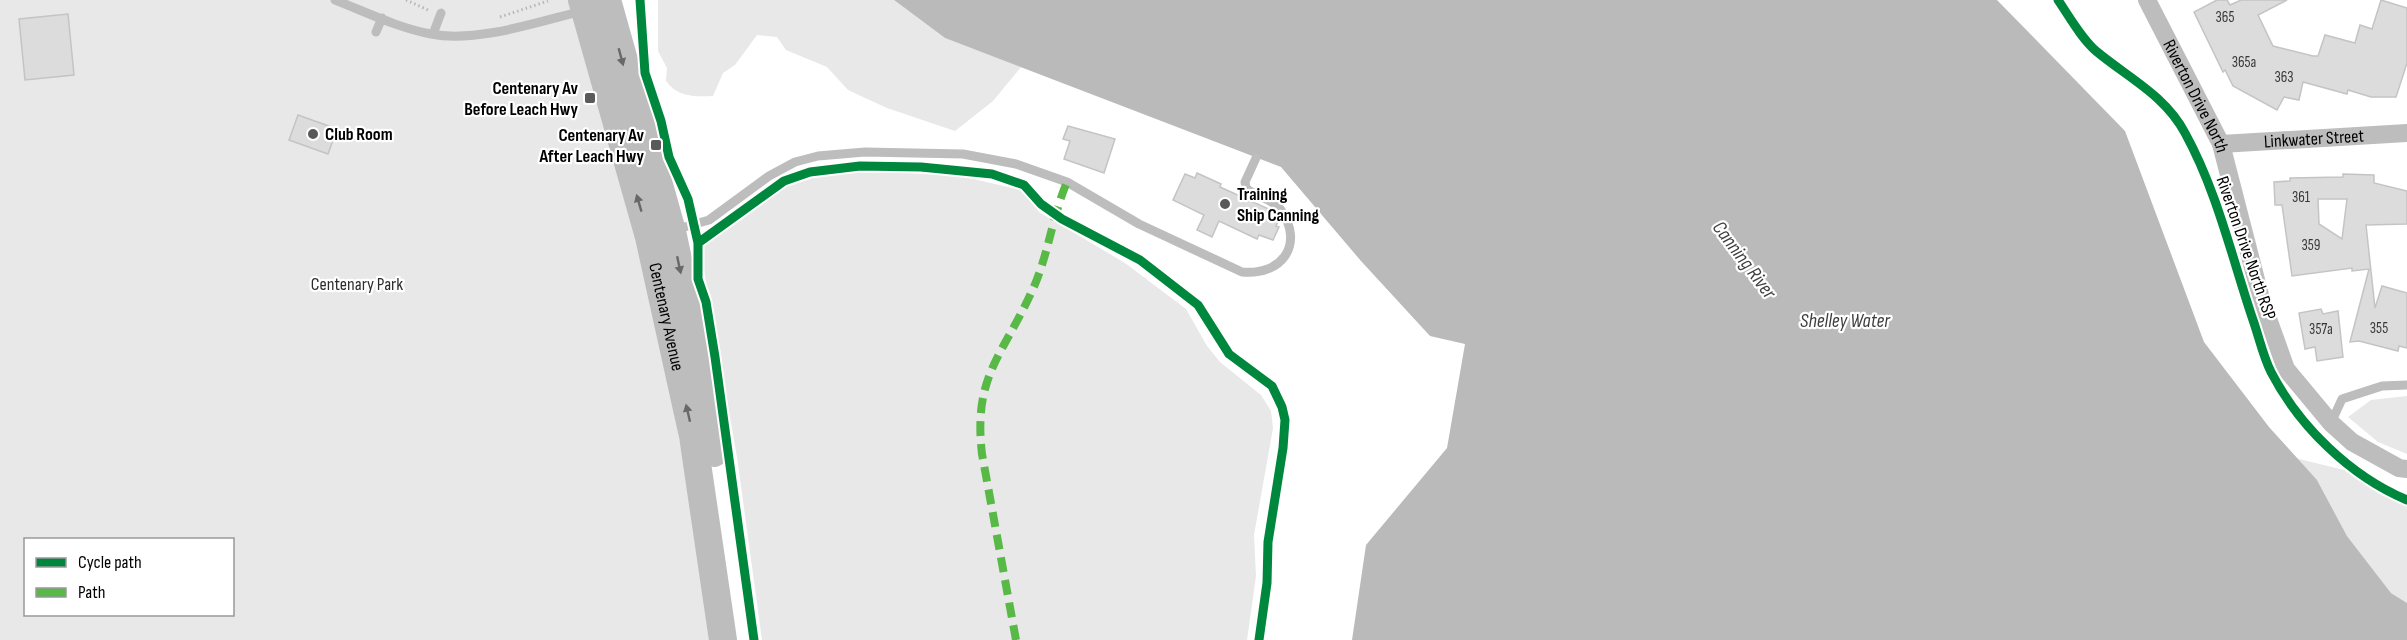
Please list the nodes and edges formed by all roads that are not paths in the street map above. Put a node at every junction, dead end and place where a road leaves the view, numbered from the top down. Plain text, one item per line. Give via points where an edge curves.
1 (335, 0) edge
2 (2147, 0) edge
3 (591, 4) edge
4 (440, 15) road end
5 (382, 18) junction
6 (376, 32) dead end
7 (433, 34) junction
8 (2407, 133) edge
9 (2221, 144) junction
10 (1256, 158) dead end
11 (660, 234) junction
12 (2407, 385) edge
13 (2331, 423) junction
14 (2407, 469) edge
15 (723, 640) edge
16 (739, 640) edge

1 - 5 lane
2 - 9 street, Riverton Drive North
3 - 7 lane via 555,18 463,36
3 - 11 main road, Centenary Avenue
4 - 7 lane
5 - 6 lane
5 - 7 lane
8 - 9 street, Linkwater Street
9 - 13 street, Riverton Drive North via 2260,299 2286,369
10 - 11 lane via 1246,188 1280,208 1292,239 1290,251 1282,260 1253,273 1242,272 1139,224 1067,182 1016,164 963,154 865,152 795,162 709,220
15 -> 11 main road, Centenary Avenue
11 -> 16 main road, Centenary Avenue via 707,398
12 - 13 lane via 2382,386 2342,399
13 - 14 street, Riverton Drive North via 2361,447

